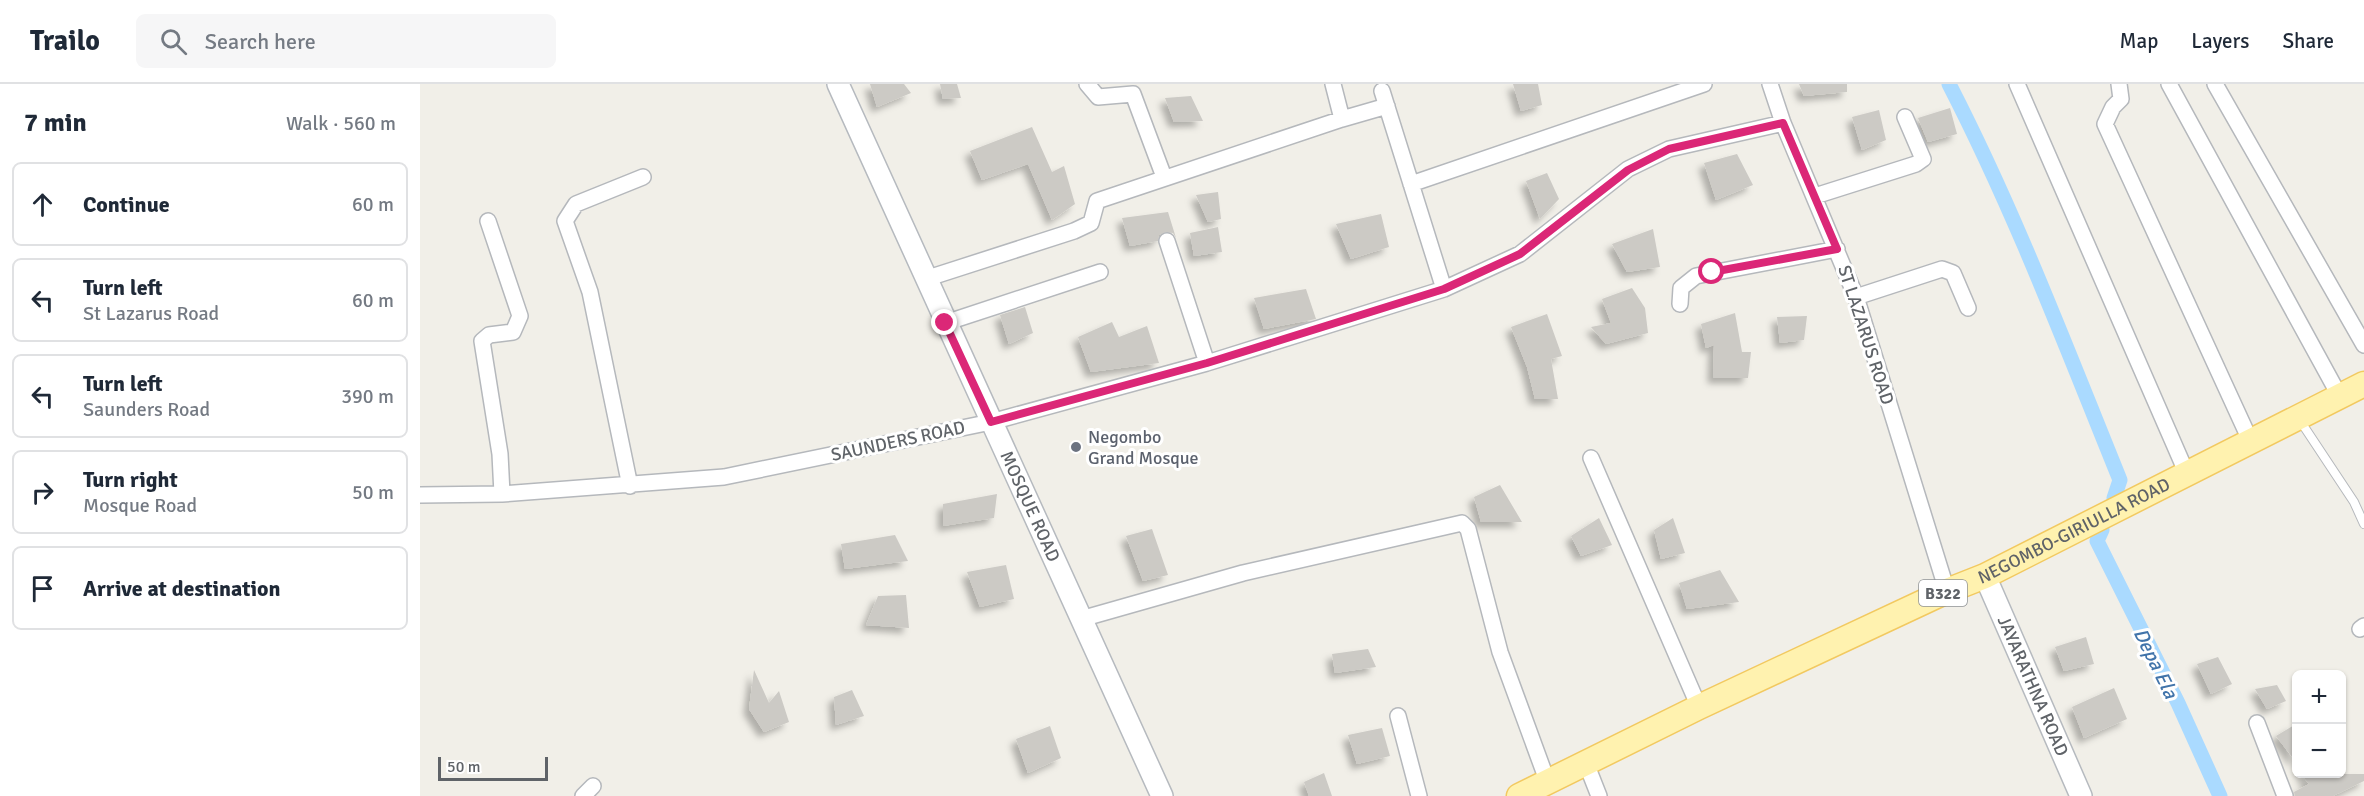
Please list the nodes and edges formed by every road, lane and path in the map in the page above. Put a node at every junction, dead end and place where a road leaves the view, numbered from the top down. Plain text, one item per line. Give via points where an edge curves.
1 (1087, 84) edge
2 (1327, 84) edge
3 (1333, 84) edge
4 (1704, 84) edge
5 (1770, 84) edge
6 (2017, 84) edge
7 (2119, 84) edge
8 (2169, 84) edge
9 (2215, 84) edge
10 (842, 86) edge
11 (1905, 117) dead end
12 (1342, 119) junction
13 (1783, 123) junction
14 (643, 177) dead end
15 (1164, 177) junction
16 (1411, 184) junction
17 (1815, 196) junction
18 (488, 221) dead end
19 (1167, 241) dead end
20 (1837, 249) junction
21 (1100, 272) dead end
22 (925, 279) junction
23 (1444, 289) junction
24 (1856, 297) junction
25 (1680, 304) dead end
26 (1968, 308) dead end
27 (945, 323) junction
28 (2364, 345) edge
29 (1207, 363) junction
30 (2364, 384) edge
31 (2339, 395) junction
32 (2298, 417) junction
33 (991, 422) junction
34 (2250, 440) junction
35 (1590, 458) dead end
36 (2187, 474) junction
37 (630, 486) junction
38 (502, 494) junction
39 (420, 495) edge
40 (2364, 524) edge
41 (1985, 576) junction
42 (1947, 591) junction
43 (1081, 619) junction
44 (1699, 707) junction
45 (1398, 716) dead end
46 (2257, 723) dead end
47 (1586, 763) junction
48 (1548, 783) junction
49 (1162, 796) edge
50 (1419, 796) edge
51 (1519, 796) edge
52 (1599, 796) edge
53 (2081, 796) edge
54 (2285, 796) edge

1 - 15 street via 1098,97 1133,94
2 - 3 street
3 - 12 street
4 - 16 street
5 - 13 street, ST LAZARUS ROAD
6 - 36 street
7 - 34 street via 2121,99 2105,123
8 - 31 street
9 - 28 street
10 - 22 street, MOSQUE ROAD
11 - 17 street via 1923,159
12 - 15 street
12 - 16 street via 1384,98
13 - 17 street, ST LAZARUS ROAD
13 - 23 street, SAUNDERS ROAD via 1669,149 1628,170 1520,254
14 - 37 street via 576,204 565,220 590,292
15 - 22 street via 1097,201 1091,223 1074,231
16 - 23 street
17 - 20 street, ST LAZARUS ROAD
18 - 38 street via 520,316 513,332 489,335 482,341 500,454
19 - 29 street
20 - 24 street, ST LAZARUS ROAD
20 - 25 street via 1696,276 1681,288
21 - 27 street
22 - 27 street, MOSQUE ROAD
23 - 29 street, SAUNDERS ROAD
24 - 26 street via 1942,269 1953,273
24 - 42 street, ST LAZARUS ROAD
27 - 33 street, MOSQUE ROAD
29 - 33 street, SAUNDERS ROAD
30 - 31 main road, NEGOMBO-GIRIULLA ROAD / B322
31 - 32 main road, NEGOMBO-GIRIULLA ROAD / B322
32 - 34 main road, NEGOMBO-GIRIULLA ROAD / B322
32 - 40 lane via 2354,502
33 - 37 street, SAUNDERS ROAD via 724,477
33 - 43 street, MOSQUE ROAD
34 - 36 main road, NEGOMBO-GIRIULLA ROAD / B322
35 - 44 street
36 - 41 main road, NEGOMBO-GIRIULLA ROAD / B322
37 - 38 street, SAUNDERS ROAD
38 - 39 street, SAUNDERS ROAD
41 - 42 main road, NEGOMBO-GIRIULLA ROAD / B322
41 - 53 street, JAYARATHNA ROAD
42 - 44 main road, NEGOMBO-GIRIULLA ROAD / B322
43 - 48 street via 1243,573 1462,524 1468,529 1500,652
43 - 49 street, MOSQUE ROAD
44 - 47 main road, NEGOMBO-GIRIULLA ROAD / B322
45 - 50 street
46 - 54 street
47 - 48 main road, NEGOMBO-GIRIULLA ROAD / B322
47 - 52 street
48 - 51 main road, NEGOMBO-GIRIULLA ROAD / B322

